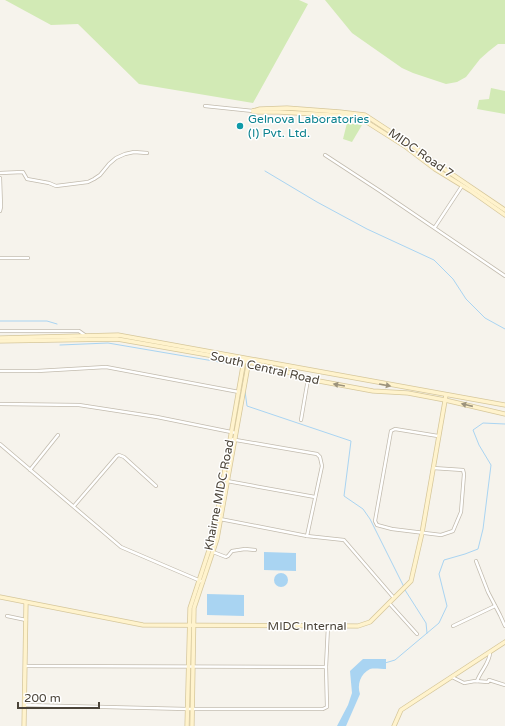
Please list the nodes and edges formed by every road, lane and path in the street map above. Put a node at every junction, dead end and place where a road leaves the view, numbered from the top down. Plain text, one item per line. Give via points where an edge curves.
1 (206, 106) dead end
2 (253, 111) junction
3 (147, 153) dead end
4 (325, 155) dead end
5 (437, 164) junction
6 (435, 169) junction
7 (0, 173) edge
8 (0, 178) edge
9 (462, 186) junction
10 (505, 210) edge
11 (0, 211) edge
12 (505, 215) edge
13 (435, 227) junction
14 (0, 258) edge
15 (28, 258) dead end
16 (505, 276) edge
17 (0, 331) edge
18 (86, 336) junction
19 (0, 338) edge
20 (0, 341) edge
21 (246, 360) junction
22 (0, 371) edge
23 (308, 379) junction
24 (241, 393) junction
25 (445, 397) junction
26 (0, 404) edge
27 (505, 405) edge
28 (505, 414) edge
29 (301, 420) dead end
30 (234, 432) junction
31 (58, 435) dead end
32 (438, 436) junction
33 (232, 440) junction
34 (0, 444) edge
35 (432, 468) junction
36 (30, 470) junction
37 (225, 480) junction
38 (156, 486) dead end
39 (315, 497) junction
40 (74, 506) junction
41 (218, 519) junction
42 (422, 533) junction
43 (307, 536) junction
44 (255, 550) dead end
45 (213, 552) junction
46 (476, 561) dead end
47 (201, 581) junction
48 (0, 597) edge
49 (394, 598) junction
50 (389, 602) junction
51 (26, 603) junction
52 (496, 606) junction
53 (7, 616) dead end
54 (26, 620) junction
55 (192, 625) junction
56 (328, 626) junction
57 (452, 626) dead end
58 (505, 626) edge
59 (417, 634) dead end
60 (505, 642) edge
61 (490, 651) junction
62 (25, 666) junction
63 (191, 667) junction
64 (326, 667) junction
65 (451, 677) junction
66 (477, 681) junction
67 (505, 685) edge
68 (24, 705) junction
69 (190, 709) junction
70 (24, 726) edge
71 (187, 726) edge
72 (192, 726) edge
73 (394, 726) edge

1 - 2 street
2 - 5 main road, MIDC Road 7 via 287,108 360,114 370,118
2 - 6 main road, MIDC Road 7 via 349,116 362,119
3 - 7 street via 125,154 116,158 94,179 62,186 28,179 23,172
4 - 13 street
5 - 6 street
5 - 10 main road, MIDC Road 7
6 - 9 main road, MIDC Road 7
8 - 11 street
9 - 12 main road, MIDC Road 7
9 - 13 street
13 - 16 street
14 - 15 street
17 - 18 street via 79,331
18 - 19 main road, South Central Road
18 - 21 main road, South Central Road via 118,336
20 - 21 main road, South Central Road via 117,339
21 - 23 main road, South Central Road
21 - 24 main road, Khairne MIDC Road
21 -> 25 main road, South Central Road
22 - 24 street via 106,367
25 -> 23 main road, South Central Road via 373,391
23 - 29 street
24 - 30 main road, Khairne MIDC Road
25 - 27 main road, South Central Road
28 -> 25 main road, South Central Road
25 - 32 main road, MIDC Internal
26 - 30 street via 79,405
30 - 33 main road, Khairne MIDC Road
31 - 36 street
32 - 35 main road, MIDC Internal
32 - 42 street via 395,429 391,431 375,521 377,525 392,529
33 - 37 main road, Khairne MIDC Road
33 - 39 street via 317,454 322,466
34 - 36 street
35 - 42 main road, MIDC Internal
35 - 42 street via 463,470 462,512 453,531 441,536
36 - 40 street
37 - 39 street
37 - 41 main road, Khairne MIDC Road
38 - 40 street via 119,455
39 - 43 street
40 - 47 street via 121,547
41 - 43 street
41 - 45 main road, Khairne MIDC Road via 217,539
41 - 47 main road, Khairne MIDC Road
42 - 49 main road, MIDC Internal via 411,581
43 - 49 street via 344,540
44 - 45 street via 237,549 226,557
45 - 47 main road, Khairne MIDC Road
46 - 52 street
47 - 55 main road, Khairne MIDC Road via 190,608
48 - 51 main road, MIDC Internal
49 - 50 main road, MIDC Internal
50 - 56 main road, MIDC Internal via 370,622 358,626
50 - 59 street
51 - 54 main road
51 - 55 main road, MIDC Internal via 143,625
52 - 57 street
52 - 58 street
53 - 54 street
54 - 62 main road
55 - 56 main road, MIDC Internal
55 - 63 main road, Khairne MIDC Road
56 - 64 street
60 - 61 main road
61 - 65 main road
61 - 66 street via 489,660
62 - 63 street
62 - 68 main road
63 - 64 street
63 - 69 main road, Khairne MIDC Road
64 - 69 street via 327,707 323,709
65 - 66 street via 464,683
65 - 73 main road via 401,710
66 - 67 street via 489,680
68 - 69 street
68 - 70 main road
69 - 71 main road, Khairne MIDC Road
69 - 72 main road, Khairne MIDC Road

